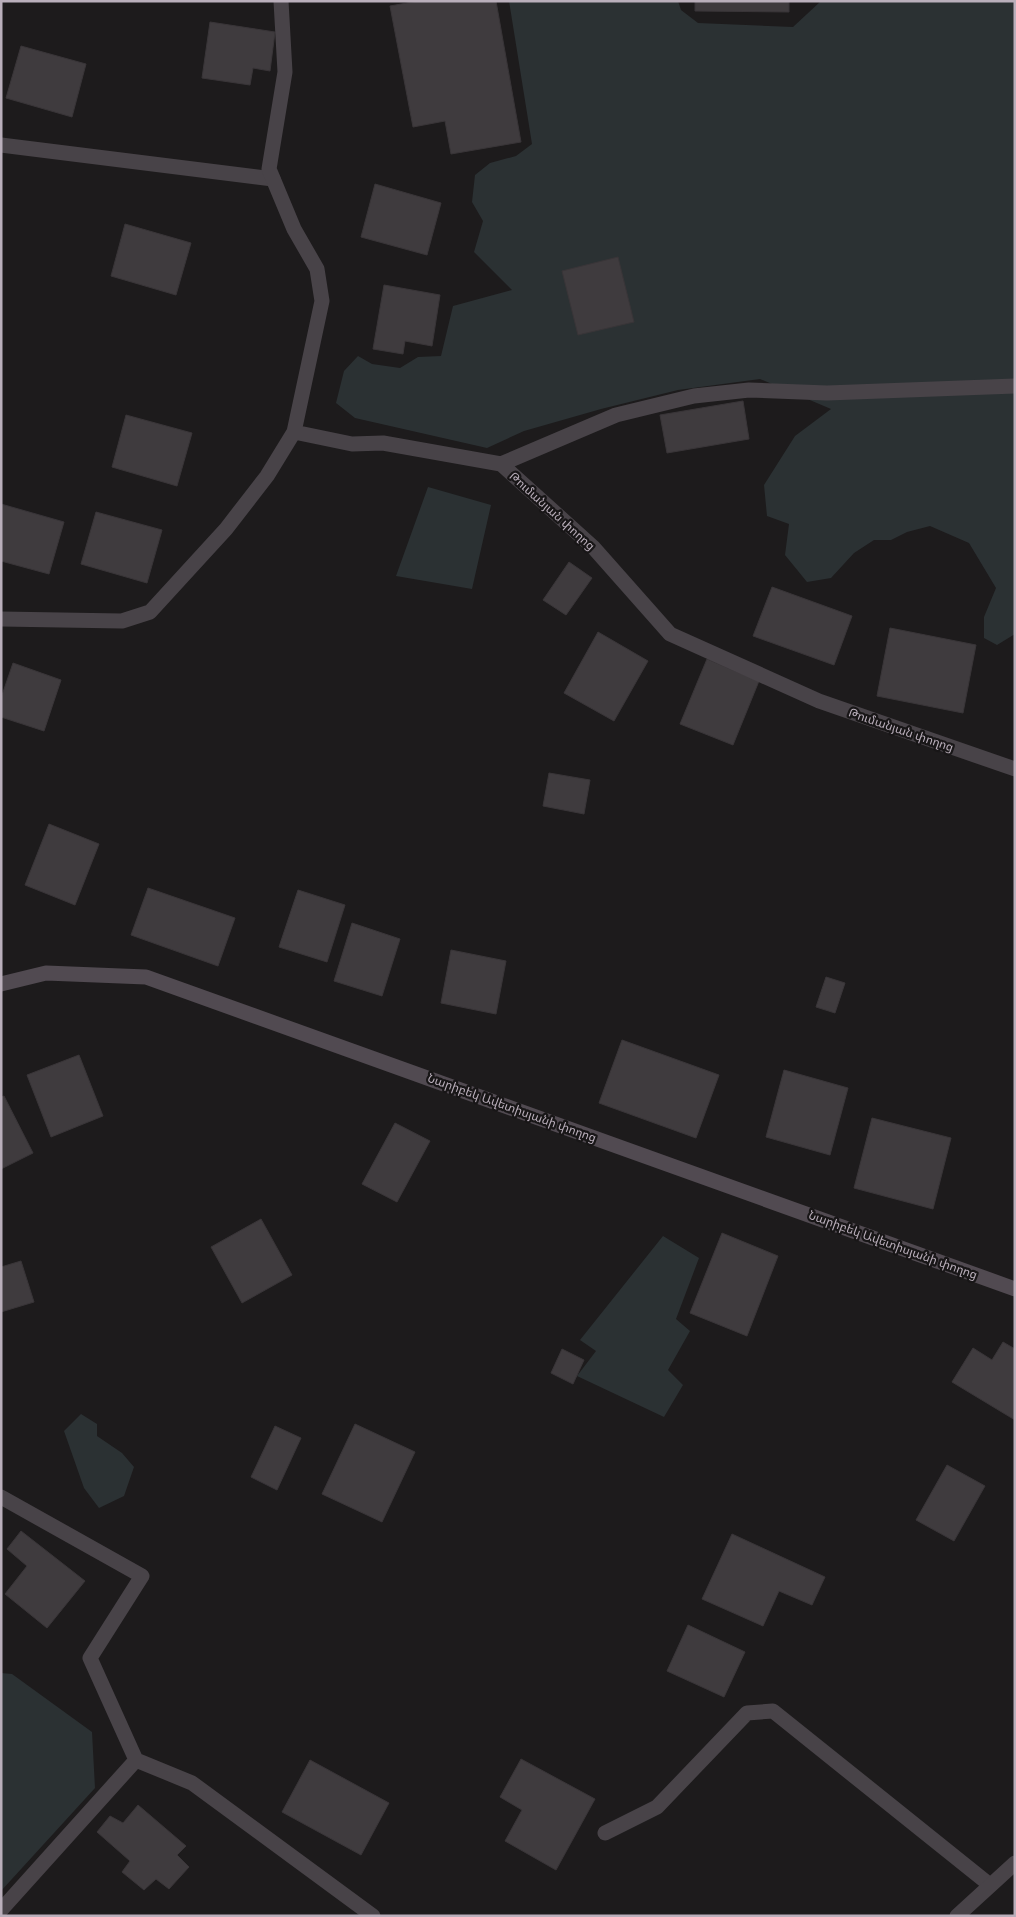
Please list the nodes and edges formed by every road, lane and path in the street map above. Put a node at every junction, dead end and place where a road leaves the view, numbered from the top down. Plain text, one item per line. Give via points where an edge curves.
1 (281, 1) edge
2 (1, 144) edge
3 (273, 179) junction
4 (1015, 386) edge
5 (294, 432) junction
6 (501, 464) junction
7 (1, 618) edge
8 (1015, 769) edge
9 (1, 984) edge
10 (1015, 1289) edge
11 (1, 1498) edge
12 (136, 1760) junction
13 (605, 1834) dead end
14 (1015, 1863) edge
15 (990, 1885) junction
16 (1, 1910) edge
17 (373, 1916) edge
18 (957, 1916) edge

1 - 3 street via 285,72 269,168
2 - 3 street
3 - 5 street via 294,229 317,269 322,301
4 - 6 street via 827,394 749,390 694,396 616,415
5 - 6 street, Թումանյան փողոց via 352,444 383,443
5 - 7 street via 267,476 226,529 150,612 122,621
6 - 8 street, Թումանյան փողոց via 593,547 670,634 819,701
9 - 10 street, Նարիբեկ Ավետիսյանի փողոց via 46,974 146,977
11 - 12 street via 142,1576 90,1658
12 - 16 street
12 - 17 street via 192,1783
13 - 15 street via 657,1806 747,1712 773,1711
14 - 15 street
15 - 18 street

